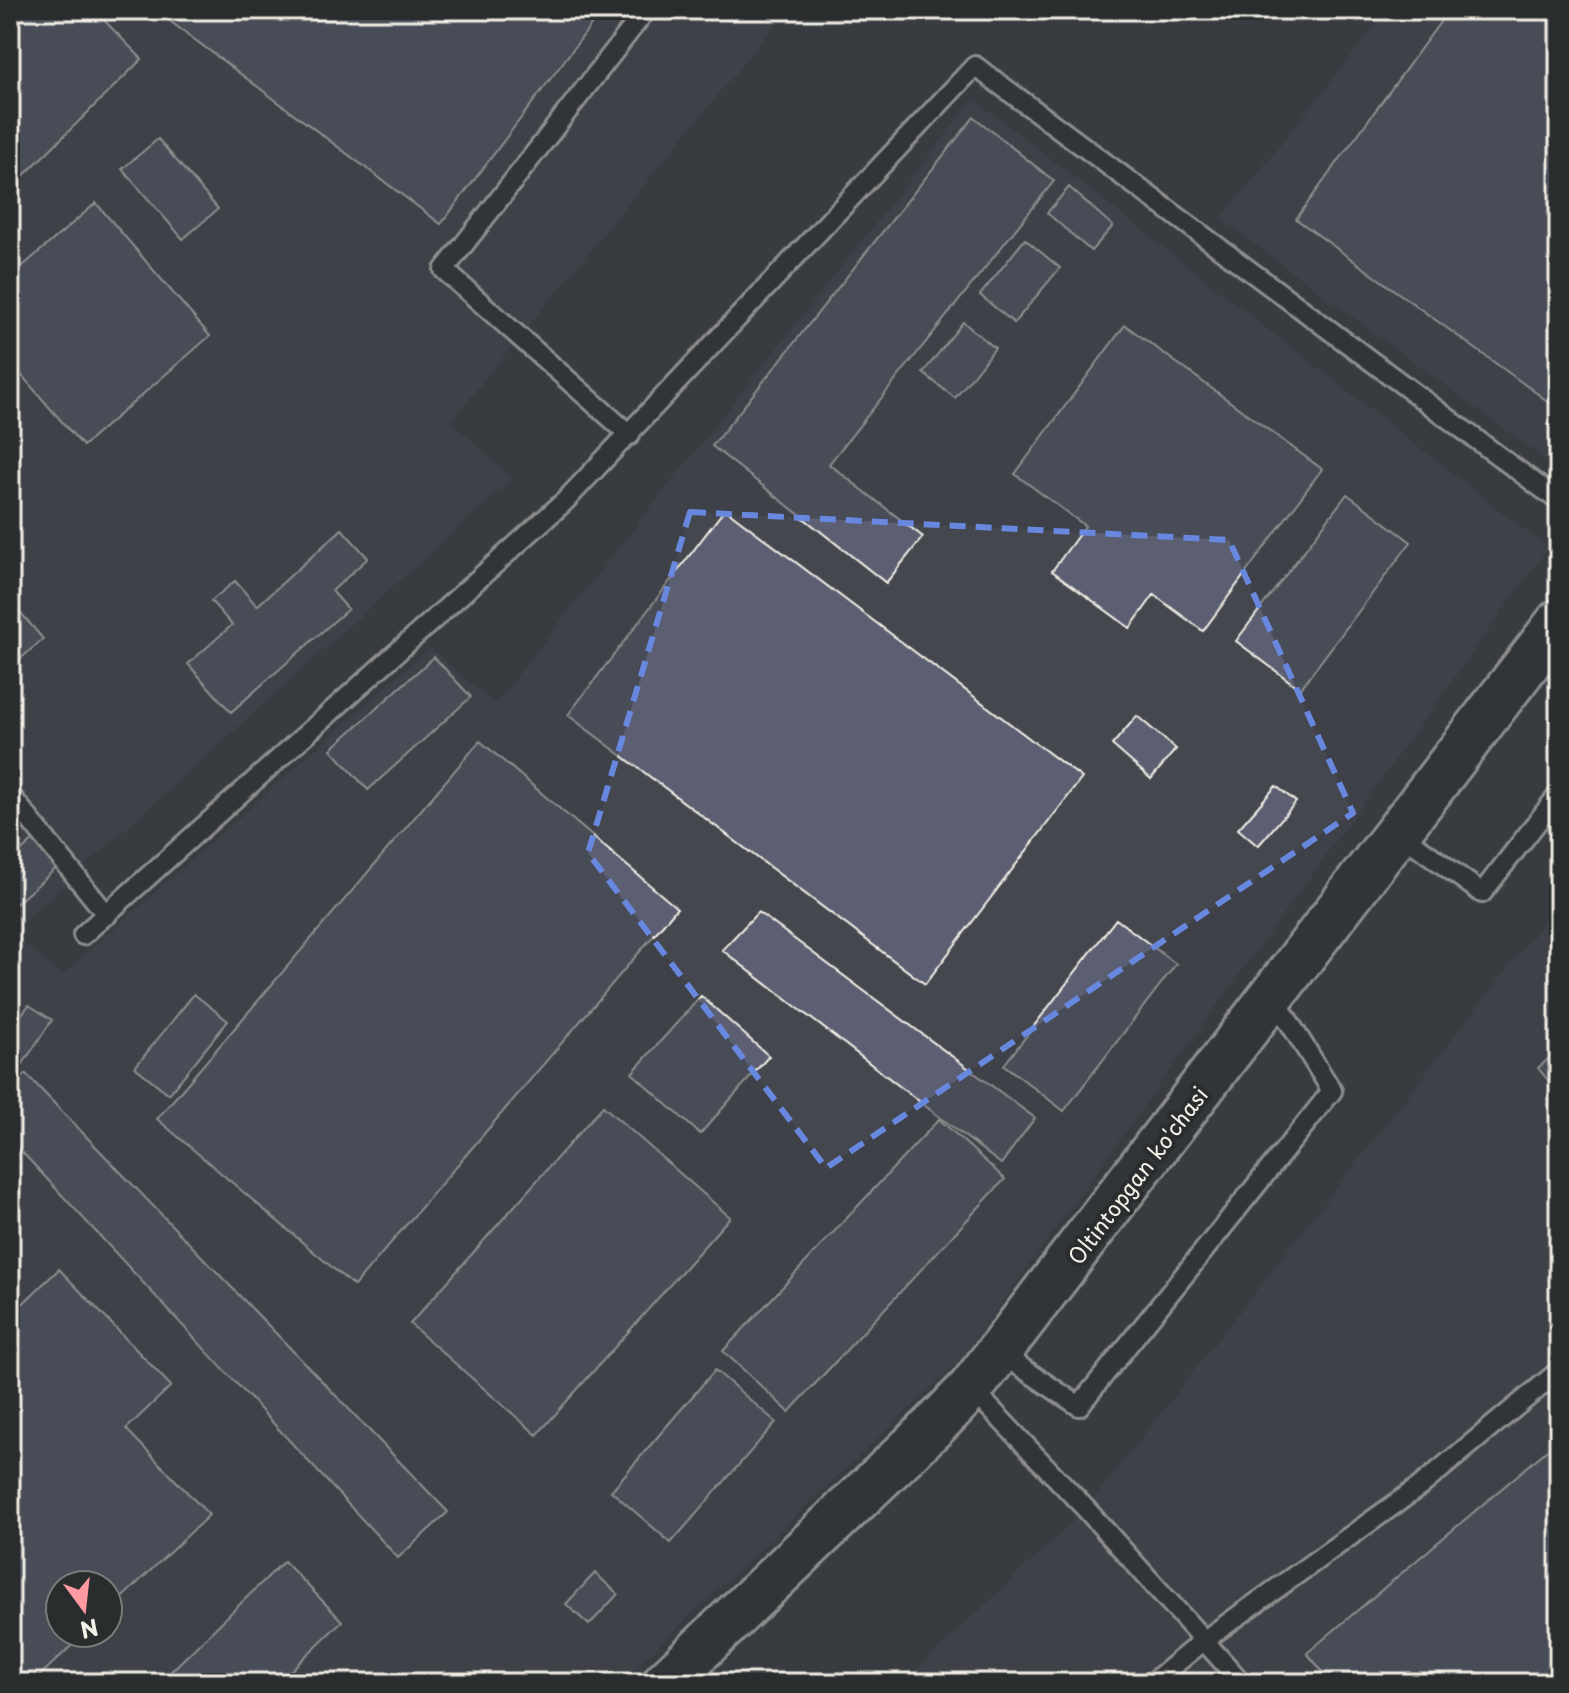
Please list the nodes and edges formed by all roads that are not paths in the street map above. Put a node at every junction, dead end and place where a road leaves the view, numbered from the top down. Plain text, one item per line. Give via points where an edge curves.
1 (646, 10) edge
2 (630, 435) junction
3 (1559, 501) edge
4 (1559, 622) edge
5 (1559, 794) edge
6 (10, 795) edge
7 (1398, 832) junction
8 (107, 915) junction
9 (83, 935) dead end
10 (1273, 996) junction
11 (1000, 1353) junction
12 (1559, 1371) edge
13 (971, 1388) junction
14 (1203, 1641) junction
15 (665, 1683) edge
16 (1152, 1683) edge
17 (1242, 1683) edge

1 - 2 lane via 444,270
2 - 3 lane via 975,66
2 - 8 lane via 565,501
4 - 7 street, Oltintopgan ko'chasi
5 - 7 lane via 1482,893
6 - 8 lane
7 - 10 street, Oltintopgan ko'chasi
8 - 9 lane
10 - 11 street, Oltintopgan ko'chasi
10 - 11 lane via 1332,1091 1079,1406
11 - 13 street, Oltintopgan ko'chasi
12 - 14 lane via 1419,1487
13 - 14 lane
13 - 15 street, Oltintopgan ko'chasi
14 - 16 lane
14 - 17 lane

